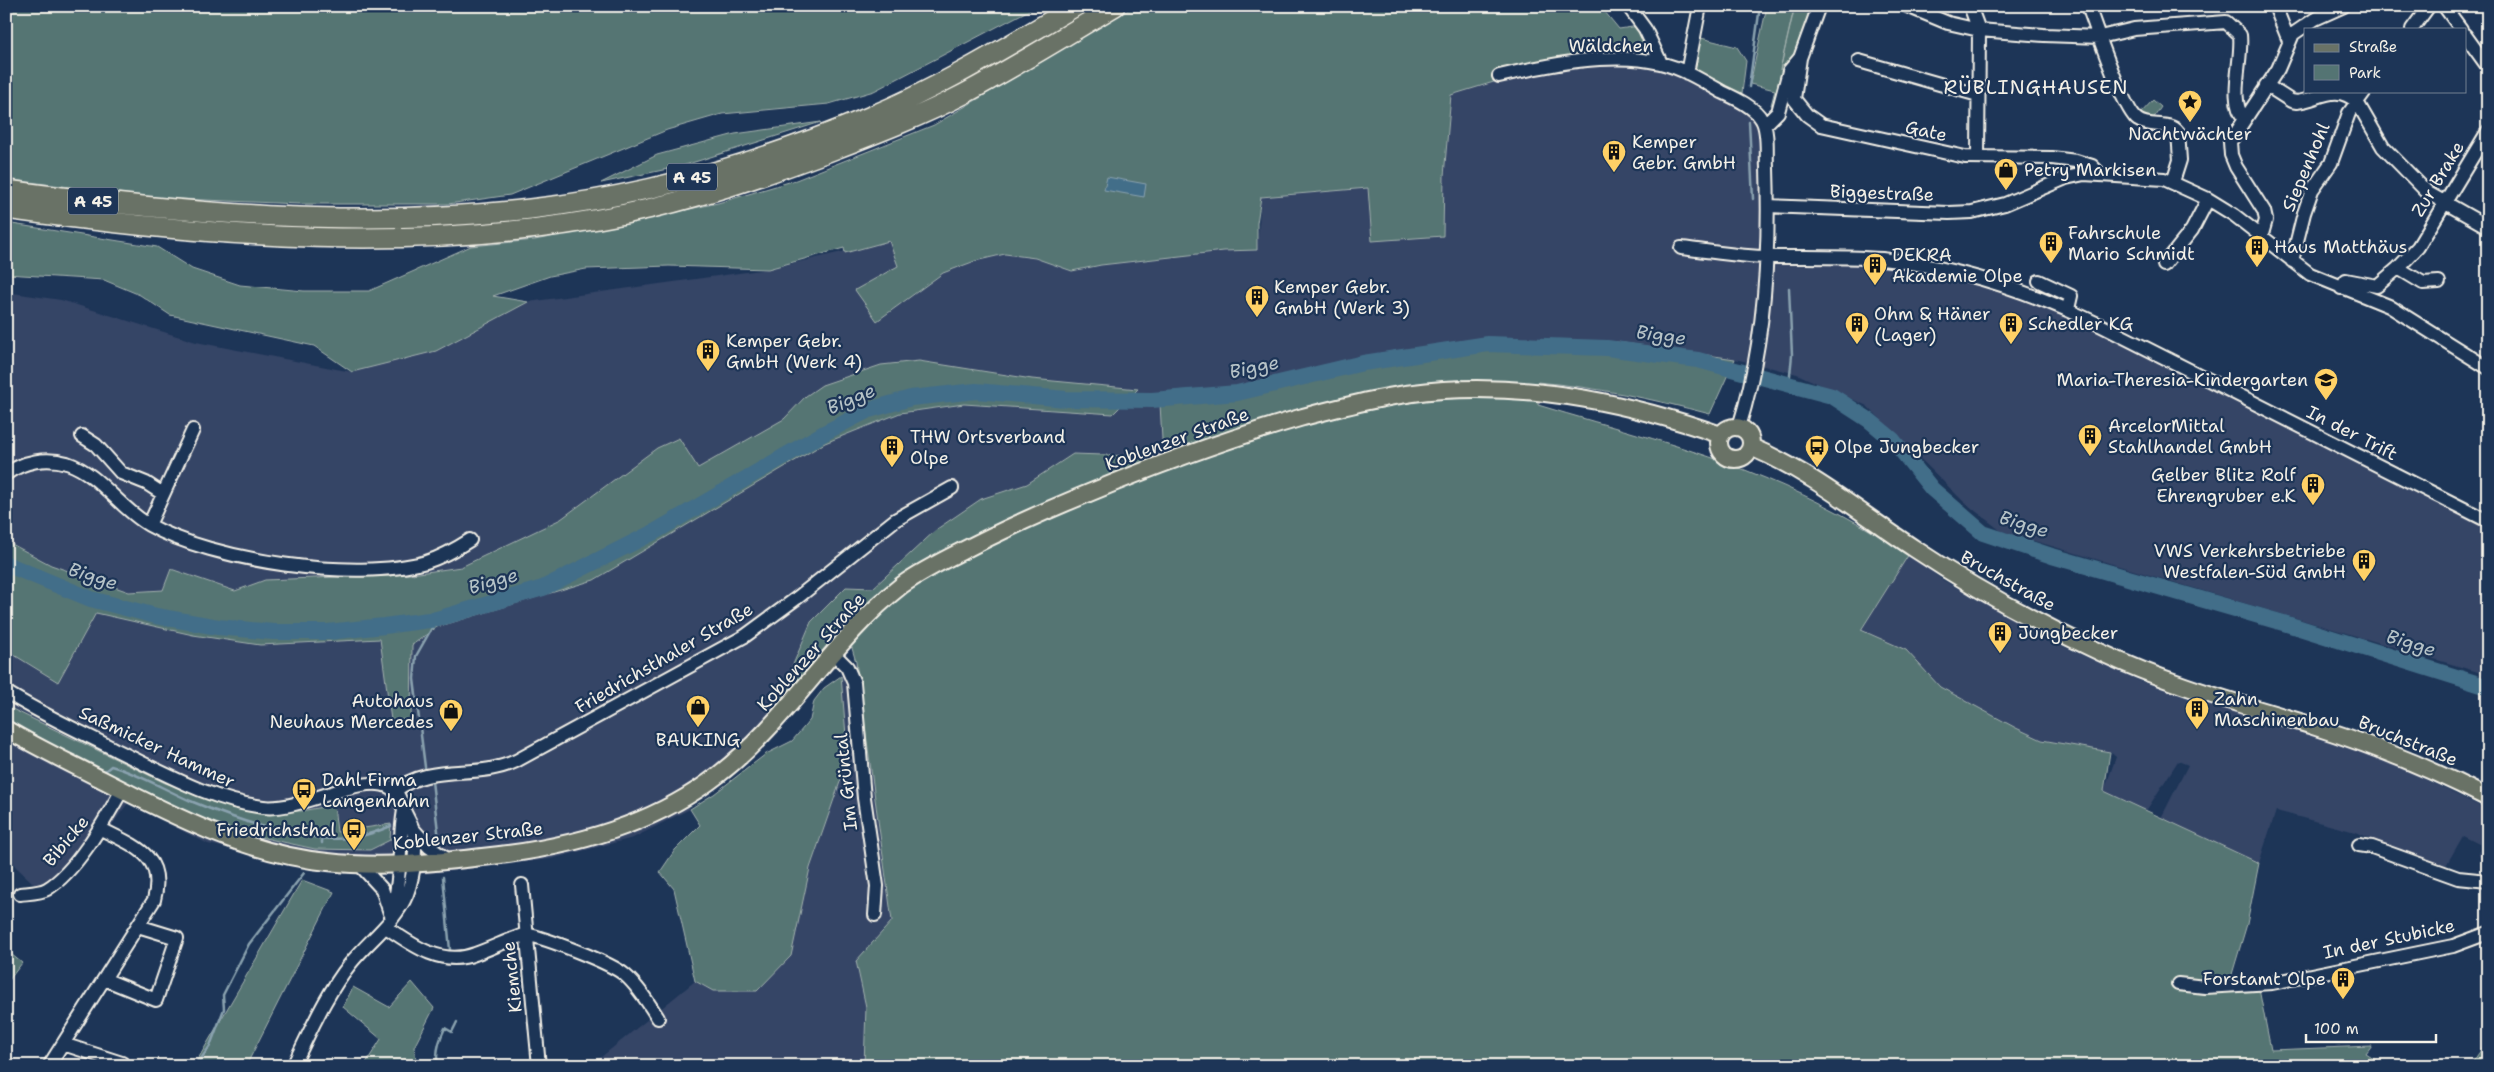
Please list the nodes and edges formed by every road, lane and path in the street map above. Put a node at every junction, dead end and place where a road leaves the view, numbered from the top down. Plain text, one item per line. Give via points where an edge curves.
1 (1076, 6) edge
2 (1115, 6) edge
3 (1700, 6) edge
4 (1819, 6) edge
5 (1907, 6) edge
6 (1970, 6) edge
7 (2088, 6) edge
8 (2275, 6) edge
9 (2344, 6) edge
10 (2428, 6) edge
11 (2444, 6) edge
12 (1629, 7) edge
13 (2413, 28) edge
14 (2460, 28) edge
15 (1979, 30) junction
16 (2466, 36) edge
17 (2100, 37) junction
18 (2289, 41) junction
19 (1800, 58) junction
20 (1859, 61) dead end
21 (1660, 63) junction
22 (2488, 66) edge
23 (1687, 73) junction
24 (1499, 76) dead end
25 (2266, 85) junction
26 (2335, 92) edge
27 (2343, 92) edge
28 (1978, 95) junction
29 (2361, 96) edge
30 (2244, 118) junction
31 (1765, 125) junction
32 (2488, 131) edge
33 (1978, 157) junction
34 (2100, 174) junction
35 (2173, 182) junction
36 (6, 190) edge
37 (2208, 199) junction
38 (2443, 202) junction
39 (1768, 206) junction
40 (6, 209) edge
41 (2488, 227) edge
42 (2262, 234) junction
43 (1681, 248) dead end
44 (1768, 257) junction
45 (2292, 262) junction
46 (2164, 265) dead end
47 (2398, 268) junction
48 (2039, 281) dead end
49 (2439, 282) dead end
50 (2341, 288) junction
51 (2068, 310) junction
52 (2488, 368) edge
53 (1739, 427) junction
54 (194, 430) dead end
55 (1721, 435) junction
56 (82, 436) dead end
57 (1751, 448) junction
58 (6, 474) edge
59 (952, 488) dead end
60 (163, 494) junction
61 (2488, 521) edge
62 (149, 525) junction
63 (470, 540) dead end
64 (833, 653) junction
65 (6, 692) edge
66 (6, 729) edge
67 (122, 790) junction
68 (395, 791) junction
69 (2488, 798) edge
70 (404, 810) junction
71 (101, 829) junction
72 (413, 829) junction
73 (2359, 845) dead end
74 (450, 861) junction
75 (359, 864) junction
76 (407, 865) junction
77 (2488, 881) edge
78 (522, 885) dead end
79 (20, 894) dead end
80 (875, 915) dead end
81 (388, 921) junction
82 (138, 926) junction
83 (2488, 933) edge
84 (526, 934) junction
85 (104, 979) junction
86 (2178, 984) dead end
87 (658, 1018) dead end
88 (63, 1044) junction
89 (122, 1063) dead end
90 (50, 1066) edge
91 (292, 1066) edge
92 (539, 1066) edge

1 - 36 highway, A 45 via 942,82 870,116 716,171 584,201 428,218 317,218 180,210
2 - 40 highway, A 45 via 963,94 877,133 725,188 625,214 520,230 322,237 94,221
3 - 23 street
4 - 19 street
5 - 15 street
6 - 15 street
7 - 17 street
8 - 18 street
9 - 18 street via 2304,25
10 - 13 street
11 - 14 street
12 - 21 street via 1650,38
15 - 17 street
15 - 28 street
16 - 22 street
17 - 30 street via 2144,28 2226,22 2240,35 2236,98 2238,110
17 - 35 street via 2126,103 2136,119 2178,132 2180,160
18 - 25 street via 2278,69
19 - 31 street via 1789,71 1778,112
19 - 33 street, Gate via 1794,99 1821,125
20 - 28 street
21 - 23 street, Wäldchen
21 - 24 street, Wäldchen via 1582,61
23 - 31 street, Wäldchen via 1756,113
25 - 26 street via 2291,101
25 - 30 street
27 - 29 street
28 - 33 street
29 - 38 street via 2384,147 2428,193
29 - 45 street, Siepenhohl via 2344,123 2331,163 2312,190
30 - 42 street via 2230,142 2231,155 2264,211 2266,220
31 - 39 street
32 - 38 street, Zur Brake
33 - 34 street, Gate via 2076,161 2092,166
34 - 35 street, Biggestraße
34 - 39 street, Biggestraße via 2066,178 2004,204 1972,212
35 - 37 street, Biggestraße
37 - 42 street, Biggestraße
37 - 46 street via 2192,230
38 - 41 street
38 - 47 street, Zur Brake via 2418,247
39 - 44 street
42 - 45 street, Biggestraße
43 - 44 street, In der Trift
44 - 51 street, In der Trift via 1814,255 1930,266 1972,276
44 - 53 street via 1757,354
45 - 50 street, Biggestraße
47 - 49 street via 2423,283
47 - 50 street, Zur Brake via 2377,286 2346,280
48 - 51 street via 2071,296
50 - 52 street, Biggestraße via 2389,306
51 - 61 street, In der Trift
53 - 55 main road via 1730,428
53 - 57 main road via 1749,434
54 - 60 street
55 - 57 main road via 1722,452 1731,459 1742,458
55 - 64 main road, Koblenzer Straße via 1640,409 1529,391 1441,390 1360,403 1219,443 1135,474 986,538 904,584
56 - 60 street via 96,445 121,474 146,483
57 - 69 main road, Bruchstraße via 1818,481 1985,594 2103,654 2160,678 2368,745 2422,766
58 - 62 street via 35,461 53,460 68,464 91,476
59 - 68 street, Friedrichsthaler Straße via 895,520 745,636 504,767 428,774
60 - 62 street
62 - 63 street via 175,537 239,556 333,568 370,569 415,564 439,558
64 - 74 main road, Koblenzer Straße via 757,742 687,797 622,828 586,839
64 - 80 street, Im Grüntal via 847,667 854,683 864,798 877,886
65 - 68 street, Saßmicker Hammer via 223,800 261,807 286,807 361,784 382,784
66 - 67 main road, Koblenzer Straße
67 - 71 street, Bibicke
67 - 75 main road, Koblenzer Straße via 234,841 309,860
68 - 70 street
70 - 72 street
70 - 76 street via 401,828
71 - 79 street, Bibicke via 66,872 46,890
71 - 82 street via 144,853 156,870 158,885 154,900
72 - 74 street via 429,847
72 - 76 street
73 - 77 street via 2458,878
74 - 76 main road, Koblenzer Straße
75 - 76 main road, Koblenzer Straße
75 - 81 street via 382,889
76 - 81 street
78 - 84 street, Kiemche
81 - 84 street via 420,948 448,958 474,955
81 - 91 street via 335,985
82 - 85 street
82 - 85 street via 177,938 156,1000
83 - 86 street, In der Stubicke via 2453,946 2272,983 2205,987
84 - 87 street via 611,966 625,975
84 - 92 street, Kiemche
85 - 88 street
88 - 89 street
88 - 90 street

